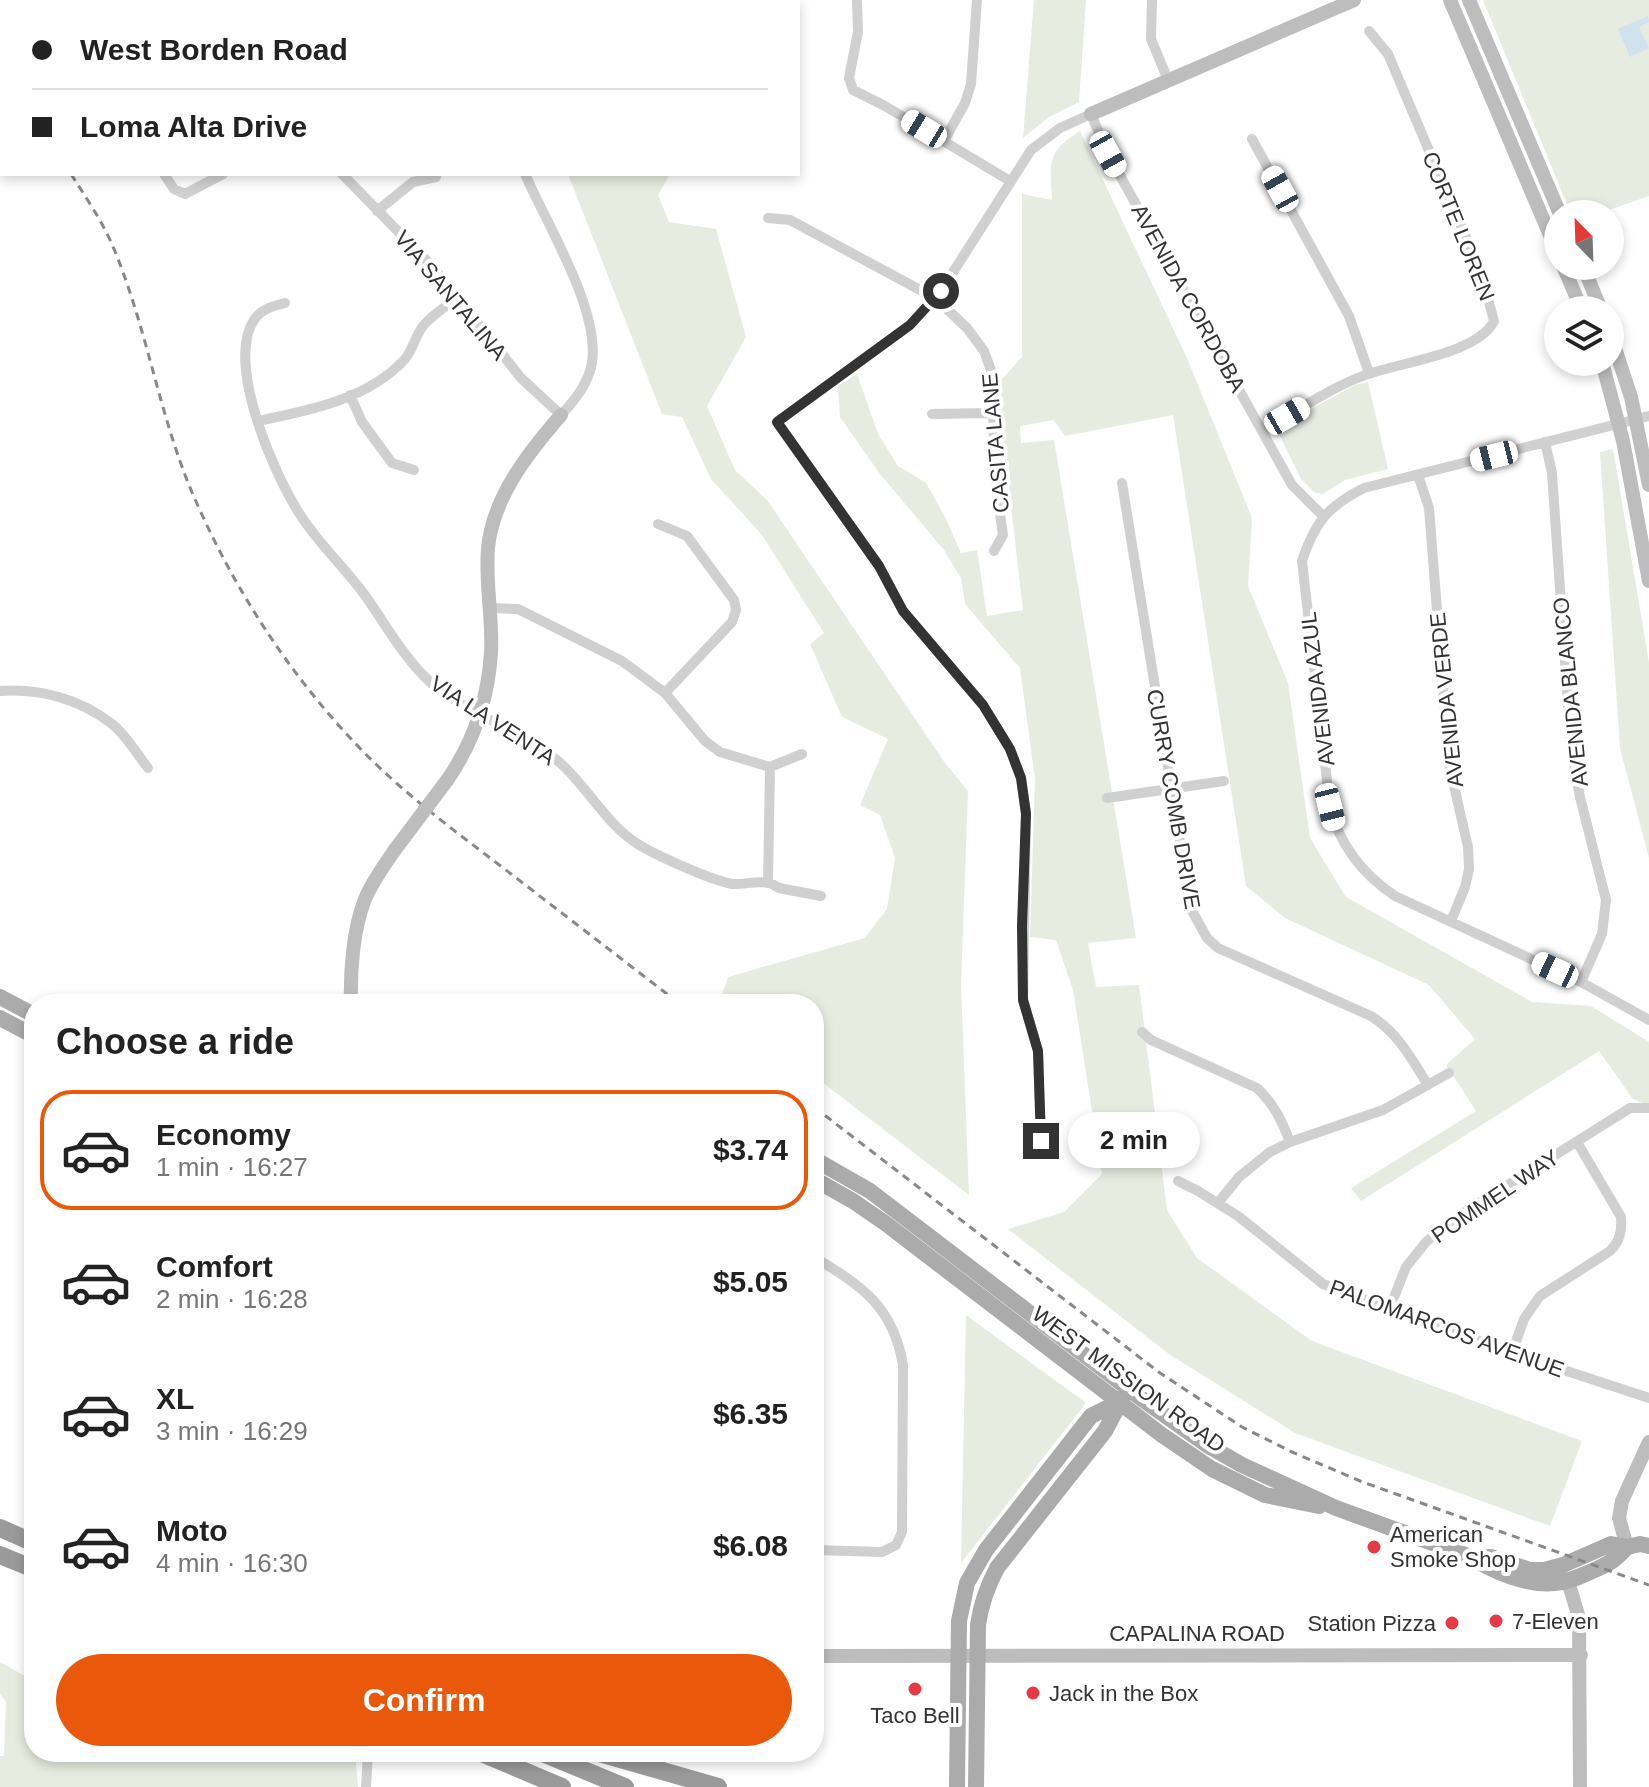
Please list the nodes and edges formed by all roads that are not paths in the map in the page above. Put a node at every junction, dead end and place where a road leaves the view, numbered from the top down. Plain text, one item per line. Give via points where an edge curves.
1 (857, 0) edge
2 (977, 0) edge
3 (1152, 0) edge
4 (1354, 0) edge
5 (1450, 0) edge
6 (1469, 0) edge
7 (1369, 31) dead end
8 (1168, 80) junction
9 (1091, 114) junction
10 (1252, 139) dead end
11 (944, 141) junction
12 (165, 176) edge
13 (219, 176) edge
14 (344, 176) edge
15 (526, 176) edge
16 (436, 177) dead end
17 (1010, 181) junction
18 (1554, 200) edge
19 (377, 211) junction
20 (768, 218) dead end
21 (1544, 221) edge
22 (457, 298) junction
23 (935, 298) junction
24 (285, 303) dead end
25 (1624, 370) edge
26 (1369, 373) junction
27 (1606, 376) edge
28 (350, 395) junction
29 (993, 413) junction
30 (932, 414) dead end
31 (561, 415) junction
32 (1642, 418) edge
33 (258, 421) junction
34 (1619, 424) junction
35 (1263, 431) junction
36 (1545, 442) junction
37 (414, 470) dead end
38 (1418, 475) junction
39 (1122, 483) dead end
40 (1649, 485) edge
41 (1323, 516) junction
42 (658, 524) dead end
43 (994, 551) dead end
44 (1649, 581) edge
45 (490, 608) junction
46 (0, 691) edge
47 (665, 693) junction
48 (481, 713) junction
49 (802, 754) dead end
50 (770, 767) junction
51 (148, 768) dead end
52 (1224, 781) dead end
53 (1170, 789) junction
54 (1107, 798) dead end
55 (768, 883) junction
56 (821, 896) dead end
57 (1451, 921) junction
58 (1581, 982) junction
59 (351, 994) edge
60 (0, 997) edge
61 (24, 1010) edge
62 (0, 1018) edge
63 (1649, 1020) edge
64 (24, 1031) edge
65 (1142, 1032) dead end
66 (1449, 1073) dead end
67 (1428, 1085) junction
68 (1649, 1108) edge
69 (1041, 1141) dead end
70 (1290, 1142) junction
71 (1577, 1142) junction
72 (824, 1165) edge
73 (1178, 1181) dead end
74 (824, 1185) edge
75 (1218, 1203) junction
76 (824, 1263) edge
77 (1389, 1310) junction
78 (1512, 1353) junction
79 (1124, 1396) junction
80 (1649, 1398) edge
81 (1649, 1442) edge
82 (0, 1528) edge
83 (24, 1539) edge
84 (1649, 1546) edge
85 (1627, 1547) junction
86 (824, 1550) edge
87 (0, 1555) edge
88 (1471, 1557) junction
89 (24, 1565) edge
90 (1568, 1581) junction
91 (1581, 1655) junction
92 (824, 1656) edge
93 (958, 1656) junction
94 (977, 1656) junction
95 (367, 1762) edge
96 (503, 1762) edge
97 (564, 1762) edge
98 (631, 1762) edge
99 (532, 1774) junction
100 (366, 1787) edge
101 (546, 1787) edge
102 (562, 1787) edge
103 (625, 1787) edge
104 (718, 1787) edge
105 (957, 1787) edge
106 (976, 1787) edge
107 (1580, 1787) edge

1 - 11 street via 858,32 849,78 853,90
2 - 11 street via 971,84
3 - 8 street via 1151,39
4 - 8 street
5 - 21 street
6 - 18 street
7 - 26 street, CORTE LOREN via 1388,54 1481,273 1494,321 1469,343
8 - 9 street
9 - 17 street via 1031,150
9 - 35 street, AVENIDA CORDOBA via 1108,154
10 - 26 street via 1349,316
11 - 17 street
12 - 13 street via 185,194
14 - 19 street, VIA SANTALINA
15 - 31 street via 590,322 593,343 585,385
16 - 19 street via 413,182
17 - 23 street
19 - 22 street, VIA SANTALINA
20 - 23 street, CASITA LANE via 799,224
22 - 28 street via 423,326 408,355 388,376
22 - 31 street, VIA SANTALINA via 521,378
23 - 29 street, CASITA LANE via 984,351 992,373
23 - 69 street via 910,325 777,422 879,566 903,611 983,705 1021,778 1026,814 1023,1000 1038,1051
24 - 33 street, VIA LA VENTA via 267,308 254,320 247,340 245,363
25 - 32 street
26 - 35 street, CORTE LOREN
27 - 34 street
28 - 33 street via 305,412
28 - 37 street via 392,463
29 - 30 street
29 - 43 street, CASITA LANE via 1003,535
31 - 45 street via 522,463 495,520 488,546
32 - 34 street
32 - 40 street
33 - 48 street, VIA LA VENTA via 285,490 319,542 345,568 427,680
34 - 36 street
34 - 44 street
35 - 41 street, AVENIDA CORDOBA via 1292,485
36 - 38 street
36 - 58 street, AVENIDA BLANCO via 1552,473 1571,749 1606,900 1602,934
38 - 41 street via 1364,488
38 - 57 street, AVENIDA VERDE via 1429,508 1449,764 1468,847 1465,887
39 - 53 street, CURRY COMB DRIVE
41 - 57 street, AVENIDA AZUL via 1302,561 1335,825 1352,858 1375,882
42 - 47 street via 687,536 736,610 732,622
45 - 47 street via 518,609 546,622 622,661
45 - 48 street via 491,652
46 - 51 street via 65,698 113,725
47 - 50 street via 720,752
48 - 55 street, VIA LA VENTA via 556,760 632,841 706,876 733,884
48 - 59 street, bridge via 470,744 364,901
49 - 50 street
50 - 55 street
52 - 53 street
53 - 54 street
53 - 67 street, CURRY COMB DRIVE via 1191,909 1207,938 1231,955 1387,1026
55 - 56 street, VIA LA VENTA
57 - 58 street, AVENIDA AZUL
58 - 63 street, AVENIDA AZUL
60 - 61 main road
62 - 64 main road
65 - 70 street via 1257,1088 1279,1114
66 - 67 street
67 - 70 street via 1383,1110
68 - 71 street, POMMEL WAY via 1630,1108
70 - 75 street via 1251,1165
71 - 77 street, POMMEL WAY via 1426,1242 1406,1267
71 - 78 street via 1621,1217 1622,1230 1610,1251 1540,1296 1524,1319
72 - 79 main road, WEST MISSION ROAD via 870,1191 966,1262
73 - 75 street, PALOMARCOS AVENUE
74 - 79 main road, WEST MISSION ROAD via 875,1216
75 - 77 street, PALOMARCOS AVENUE via 1314,1279
76 - 86 street via 849,1278 887,1315 903,1365 902,1532 896,1545 882,1552
77 - 78 street, PALOMARCOS AVENUE
78 - 80 street, PALOMARCOS AVENUE
79 - 88 main road, WEST MISSION ROAD via 1230,1458 1336,1508
79 - 93 main road via 1091,1416 986,1550 967,1583
79 - 94 main road via 1105,1431 997,1568 981,1604
81 - 85 street via 1621,1510
82 - 83 highway
84 - 85 main road, WEST MISSION ROAD
85 - 88 main road, WEST MISSION ROAD via 1611,1544 1544,1570
85 - 90 main road, WEST MISSION ROAD via 1618,1559
87 - 89 highway
88 - 90 main road, WEST MISSION ROAD via 1485,1567 1533,1582
90 - 91 street via 1579,1618
91 - 94 street, CAPALINA ROAD
91 - 107 street
92 - 93 street, CAPALINA ROAD
93 - 94 street, CAPALINA ROAD
93 - 105 main road
94 - 106 main road
95 - 100 street
96 - 99 highway
97 - 103 highway
98 - 104 highway
99 - 101 highway
99 - 102 highway

